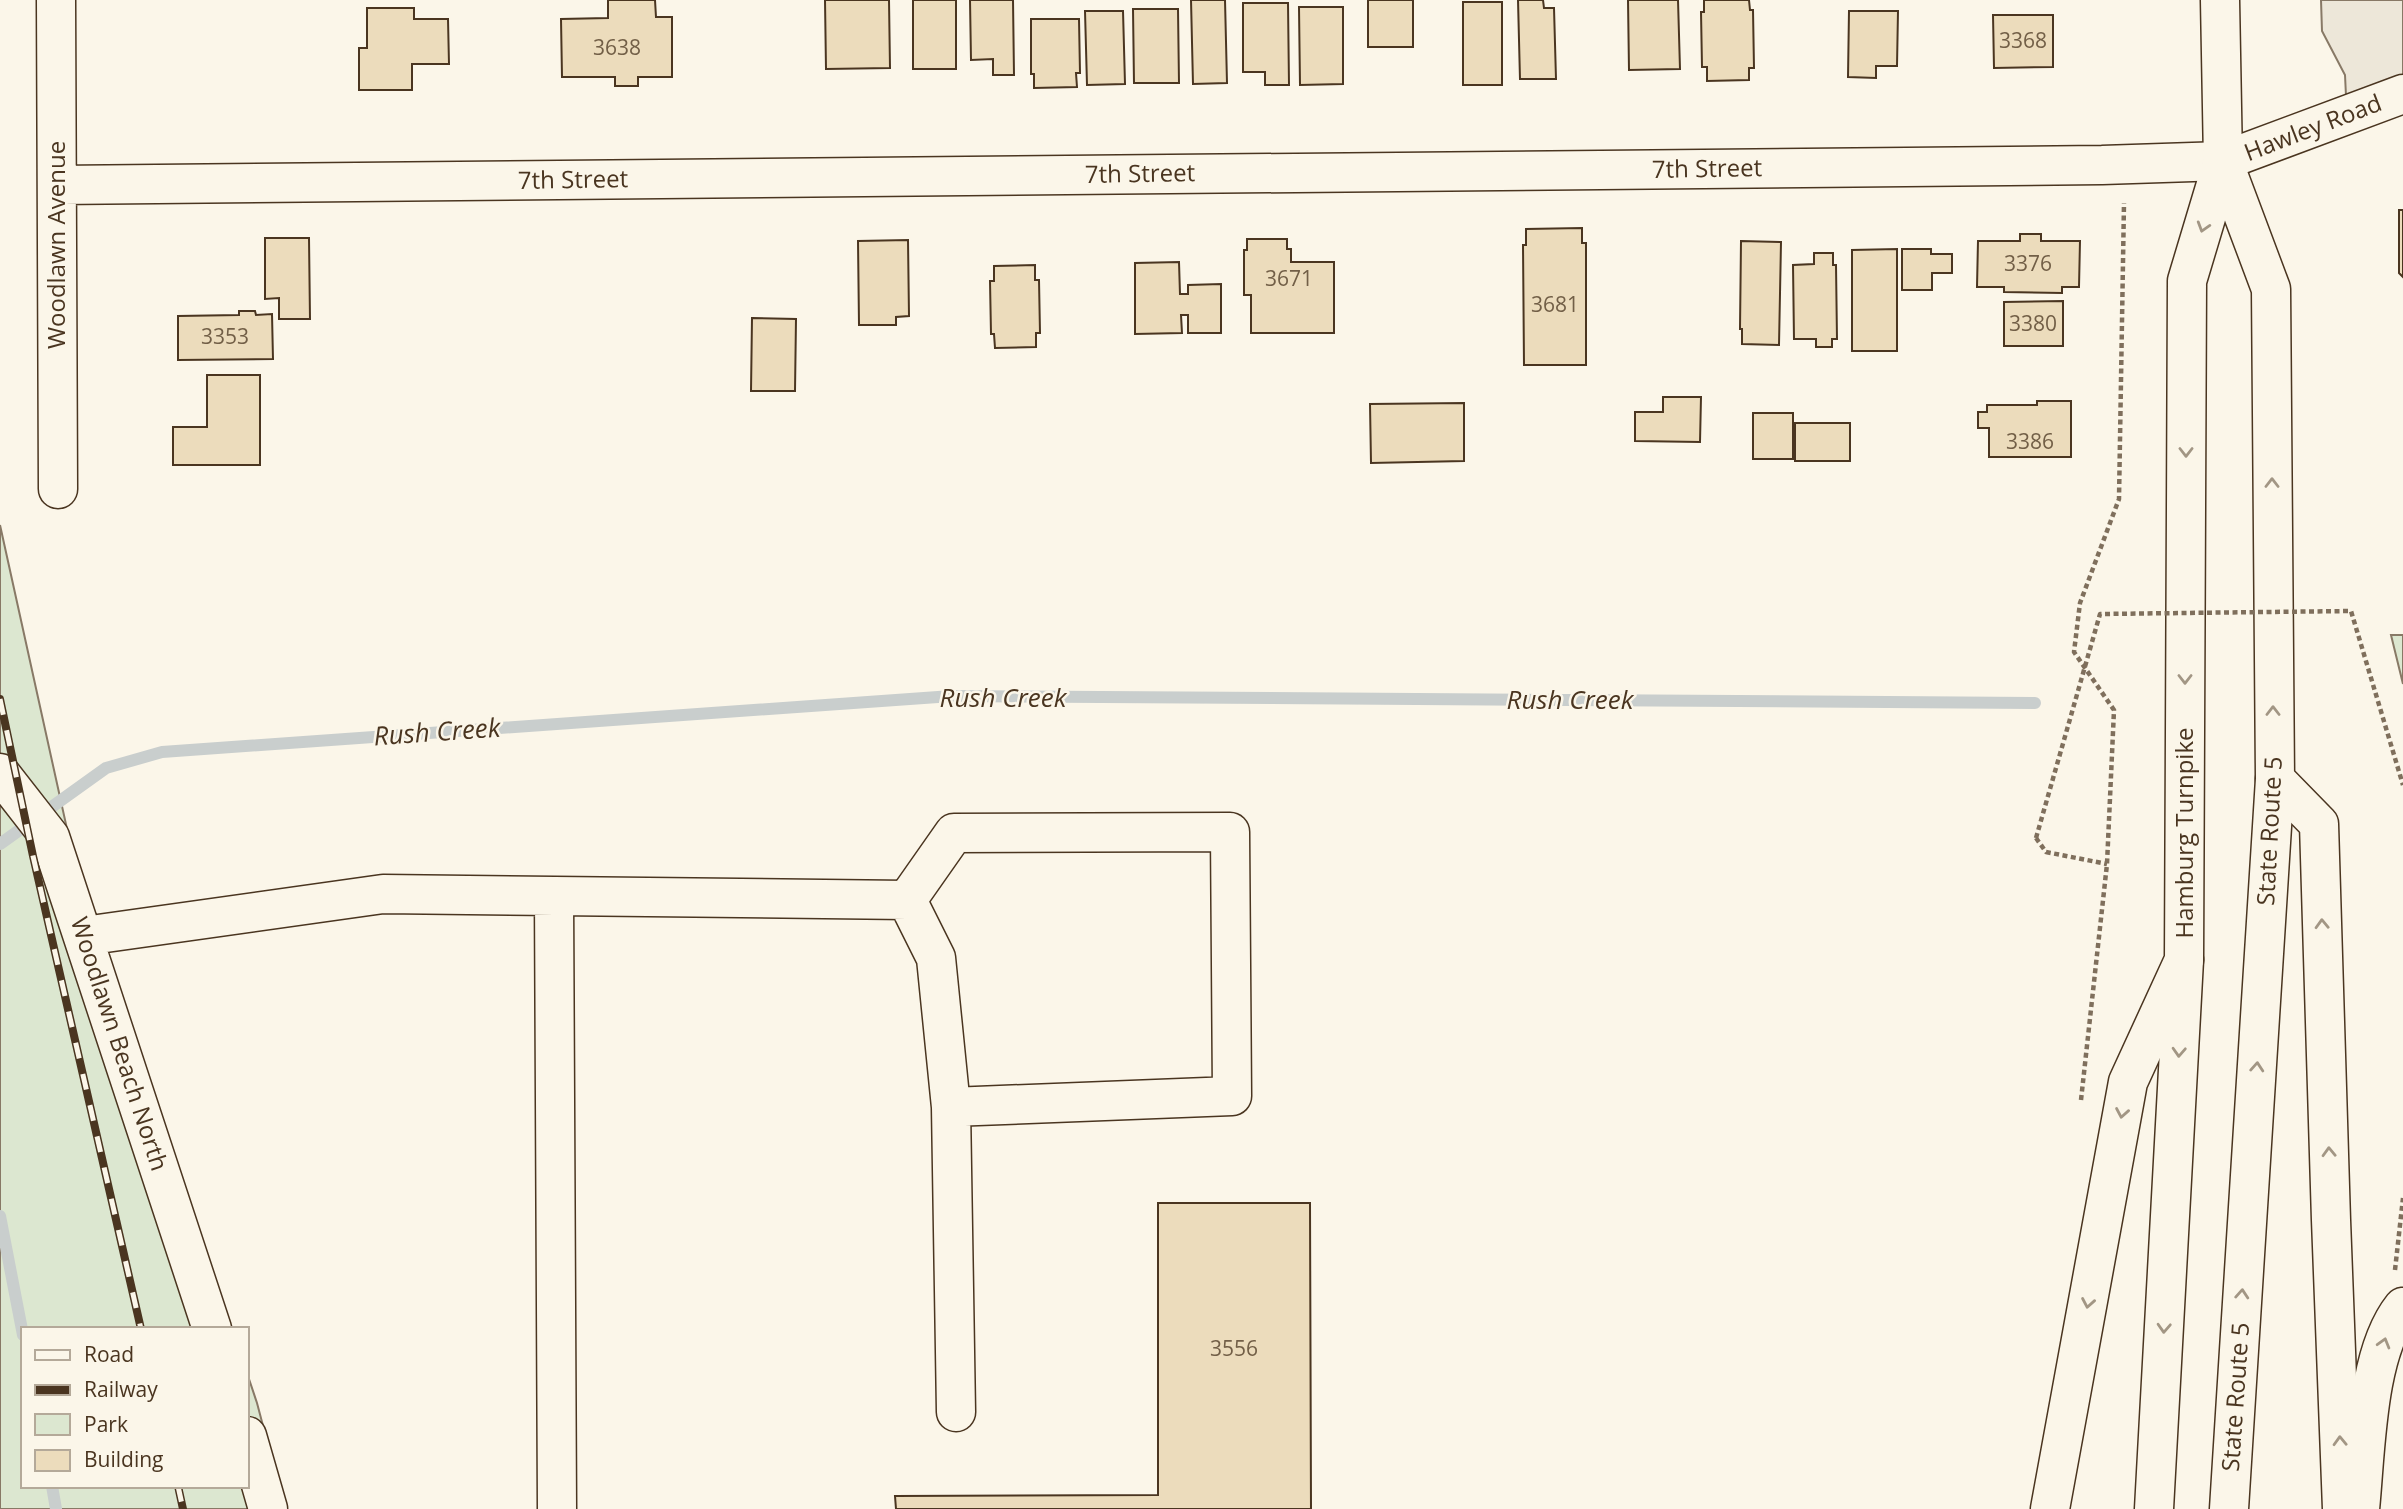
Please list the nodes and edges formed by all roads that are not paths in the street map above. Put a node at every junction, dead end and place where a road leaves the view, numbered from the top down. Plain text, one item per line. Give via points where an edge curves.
1 (56, 0) edge
2 (2220, 0) edge
3 (2403, 94) edge
4 (2223, 161) junction
5 (57, 185) junction
6 (58, 489) dead end
7 (0, 773) edge
8 (2275, 779) junction
9 (554, 896) junction
10 (907, 900) junction
11 (83, 936) junction
12 (2184, 960) junction
13 (951, 1107) junction
14 (2399, 1289) edge
15 (211, 1327) edge
16 (956, 1412) dead end
17 (248, 1439) edge
18 (268, 1509) edge
19 (557, 1509) edge
20 (2050, 1509) edge
21 (2154, 1509) edge
22 (2229, 1509) edge
23 (2342, 1509) edge
24 (2360, 1509) edge

1 - 5 main road, Woodlawn Avenue
2 - 4 main road
3 - 4 main road, Hawley Road
4 - 5 main road, 7th Street
8 -> 4 main road, State Route 5 via 2271,289
4 -> 12 main road, Hamburg Turnpike via 2187,281
5 - 6 main road, Woodlawn Avenue
7 - 11 main road, Woodlawn Beach North via 50,837
22 -> 8 main road, State Route 5
23 -> 8 main road via 2319,824
9 - 10 main road
9 - 11 main road via 383,894
9 - 19 main road
10 - 13 main road via 936,958
10 - 13 main road via 954,833 1230,832 1232,1096
11 - 15 main road, Woodlawn Beach North
12 -> 20 main road via 2128,1082
12 -> 21 main road, Hamburg Turnpike
13 - 16 main road
24 -> 14 main road via 2374,1382
17 - 18 main road

